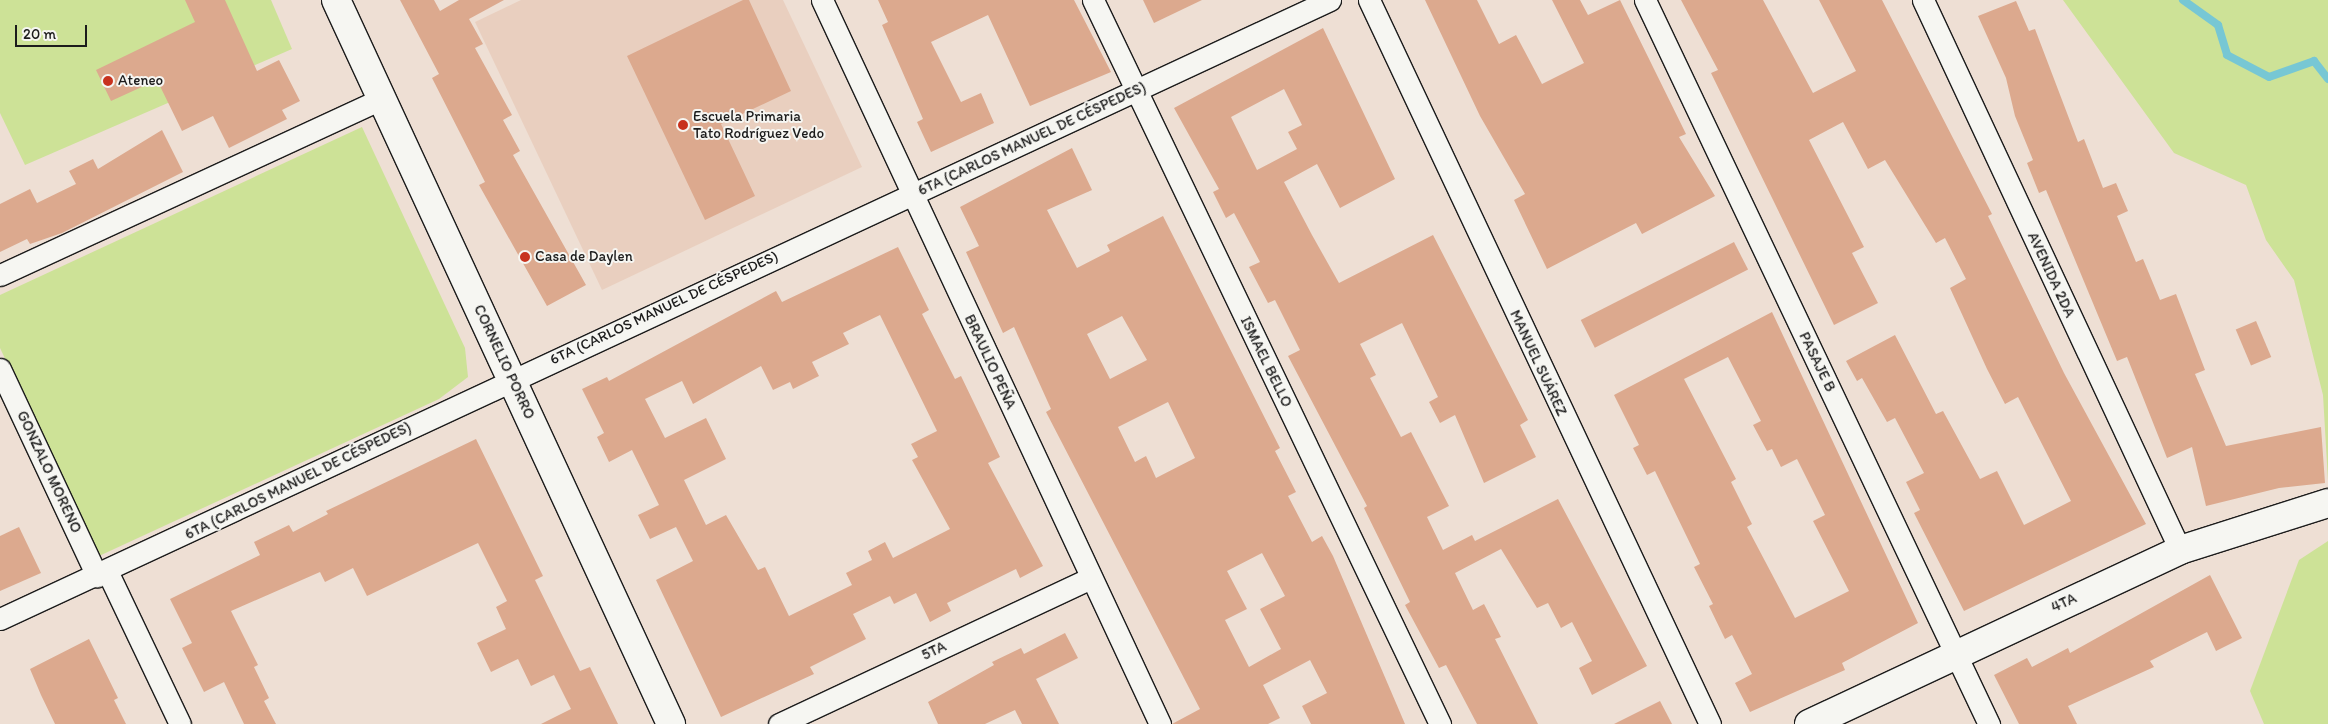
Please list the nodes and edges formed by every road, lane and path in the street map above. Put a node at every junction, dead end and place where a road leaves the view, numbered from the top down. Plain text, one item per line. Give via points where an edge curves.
1 (336, 0) edge
2 (822, 0) edge
3 (1093, 0) edge
4 (1330, 0) edge
5 (1369, 0) edge
6 (1645, 0) edge
7 (1923, 0) edge
8 (1136, 92) junction
9 (381, 100) junction
10 (912, 194) junction
11 (0, 275) edge
12 (0, 369) edge
13 (512, 379) junction
14 (2328, 503) edge
15 (2180, 550) junction
16 (102, 574) junction
17 (1090, 578) junction
18 (0, 619) edge
19 (1957, 653) junction
20 (180, 724) edge
21 (670, 724) edge
22 (779, 724) edge
23 (1160, 724) edge
24 (1440, 724) edge
25 (1710, 724) edge
26 (1809, 724) edge
27 (1989, 724) edge

1 - 9 street, CORNELIO PORRO
2 - 10 street, BRAULIO PEÑA
3 - 8 street, ISMAEL BELLO
4 - 8 street, 6TA (CARLOS MANUEL DE CÉSPEDES)
5 - 25 street, MANUEL SUÁREZ
6 - 19 street, PASAJE B
7 - 15 street, AVENIDA 2DA
8 - 10 street, 6TA (CARLOS MANUEL DE CÉSPEDES)
8 - 24 street, ISMAEL BELLO
9 - 11 street
9 - 13 street, CORNELIO PORRO
10 - 13 street, 6TA (CARLOS MANUEL DE CÉSPEDES)
10 - 17 street, BRAULIO PEÑA
12 - 16 street, GONZALO MORENO
13 - 16 street, 6TA (CARLOS MANUEL DE CÉSPEDES)
13 - 21 street, CORNELIO PORRO
14 - 15 street, 4TA
15 - 19 street, 4TA
16 - 18 street, 6TA (CARLOS MANUEL DE CÉSPEDES)
16 - 20 street, GONZALO MORENO
17 - 22 street, 5TA
17 - 23 street, BRAULIO PEÑA
19 - 26 street, 4TA
19 - 27 street, PASAJE B

